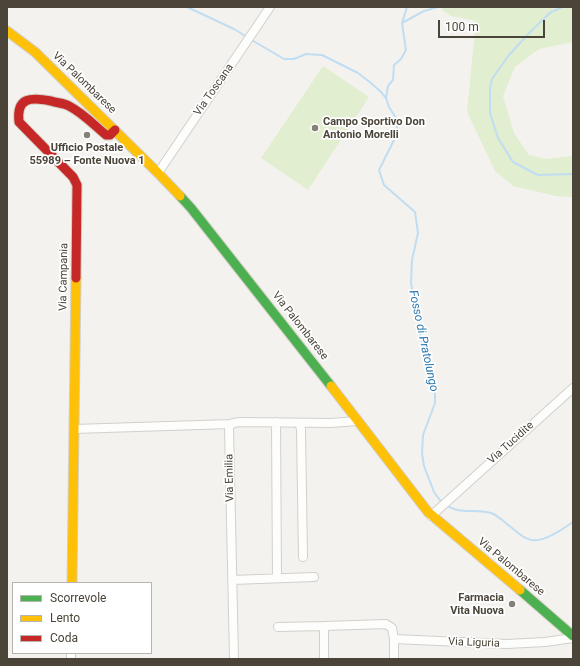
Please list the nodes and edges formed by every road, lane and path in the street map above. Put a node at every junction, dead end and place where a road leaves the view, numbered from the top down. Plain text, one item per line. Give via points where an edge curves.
1 (270, 7) edge
2 (7, 31) edge
3 (115, 130) junction
4 (158, 173) junction
5 (573, 388) edge
6 (357, 421) junction
7 (276, 422) junction
8 (299, 423) junction
9 (231, 424) junction
10 (74, 429) junction
11 (431, 516) junction
12 (303, 557) dead end
13 (314, 577) dead end
14 (277, 578) junction
15 (232, 580) junction
16 (72, 582) edge
17 (324, 626) junction
18 (278, 627) dead end
19 (573, 637) edge
20 (394, 639) junction
21 (234, 659) edge
22 (324, 659) edge
23 (394, 659) edge

1 - 4 street, Via Toscana
2 - 3 main road, Via Palombarese via 35,52
3 - 4 main road, Via Palombarese
3 - 10 main road, Via Campania via 106,135 80,113 63,103 31,99 22,103 18,112 19,122 73,177 77,185
4 - 6 main road, Via Palombarese via 211,231
5 - 11 street, Via Tucidite
6 - 8 street
6 - 11 main road, Via Palombarese
7 - 8 street
7 - 9 street
7 - 14 street
8 - 12 street
9 - 10 street
9 - 15 street, Via Emilia via 229,430
10 - 16 main road, Via Campania
11 - 19 main road, Via Palombarese
13 - 14 street
14 - 15 street
15 - 21 street, Via Emilia
17 - 18 street
17 - 20 street via 386,624 392,628
17 - 22 street
19 - 20 street, Via Liguria via 545,642 507,644
20 - 23 street

